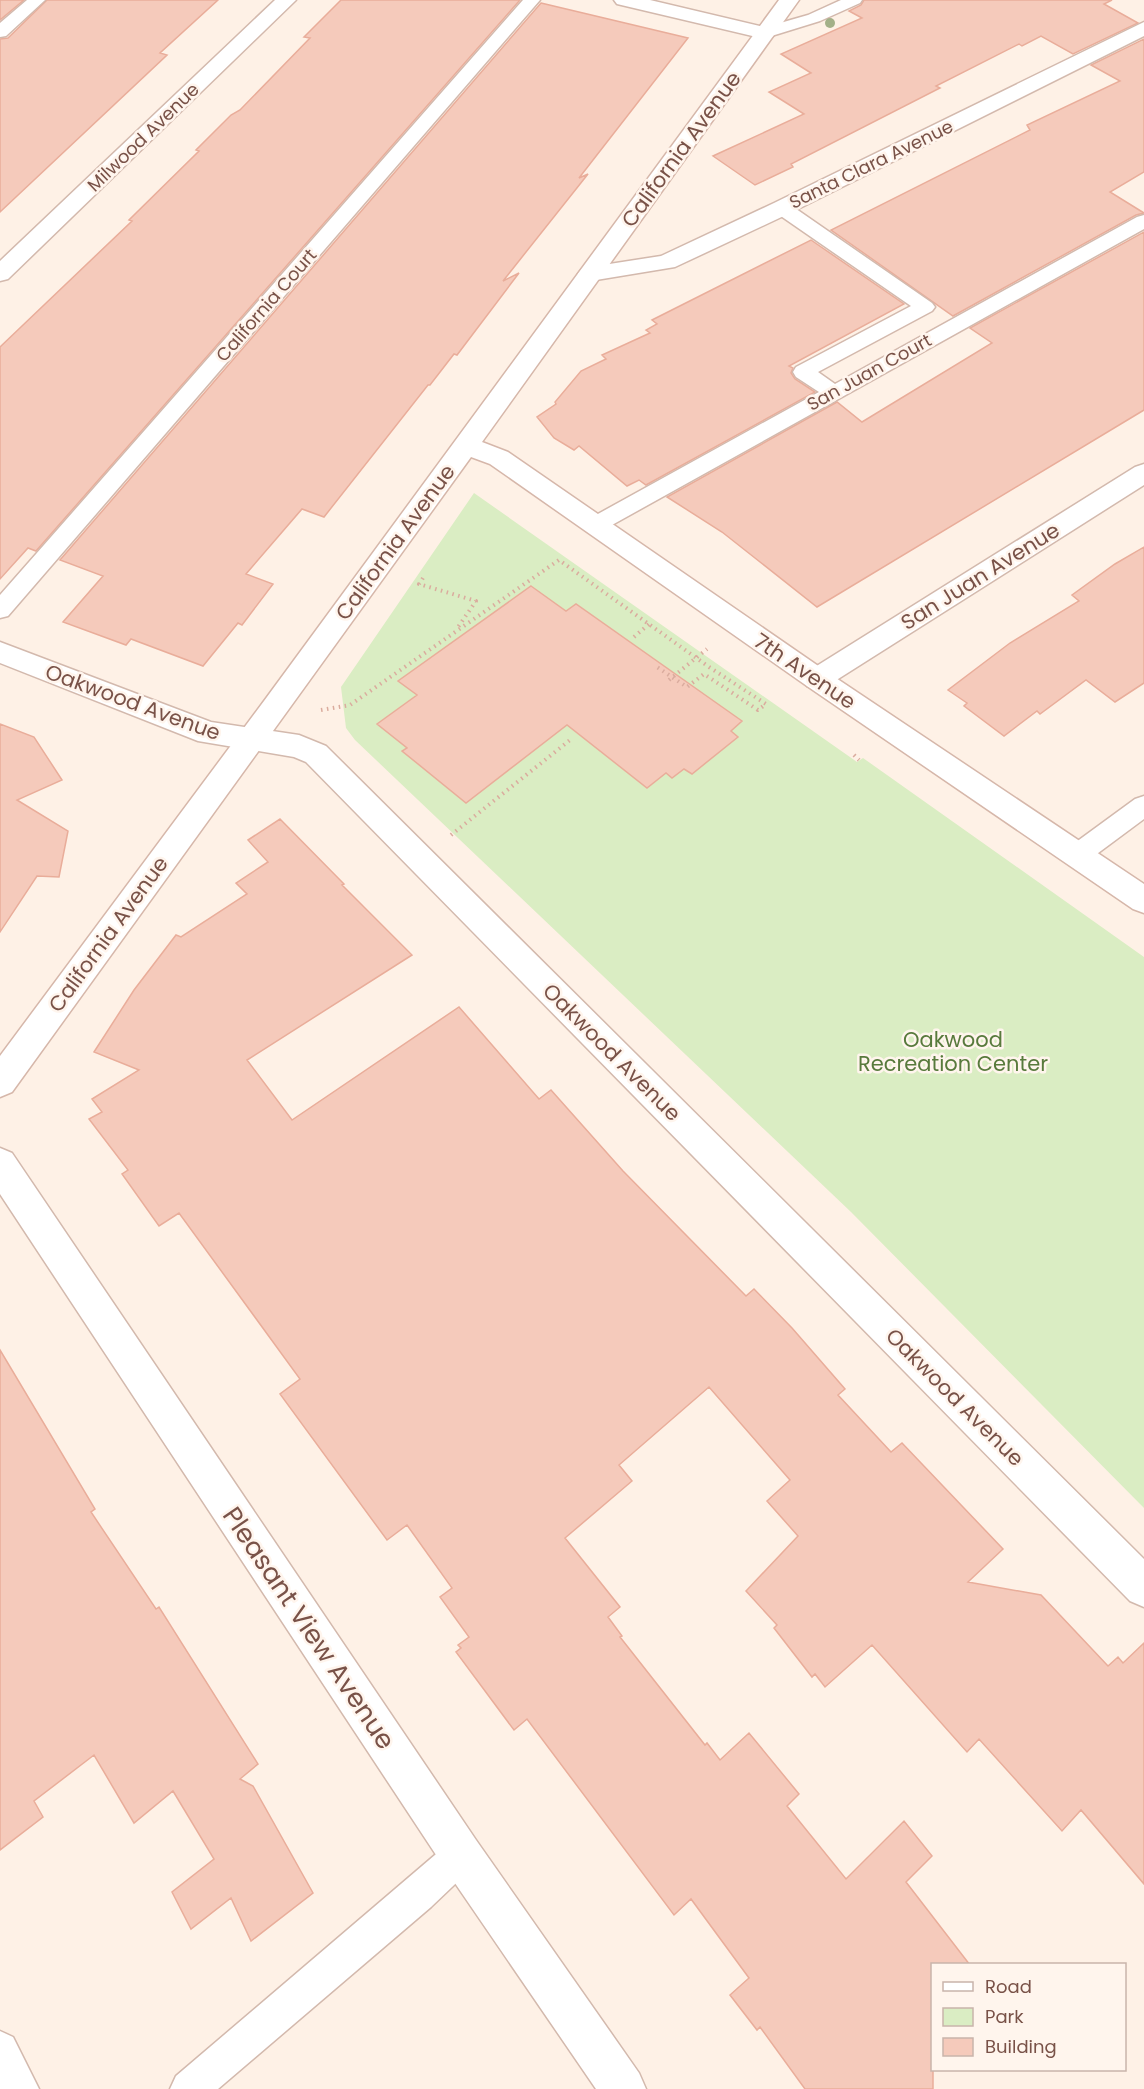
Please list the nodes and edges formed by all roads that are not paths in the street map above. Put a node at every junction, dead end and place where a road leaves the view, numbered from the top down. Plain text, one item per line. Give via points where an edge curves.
1 (37, 0) edge
2 (286, 0) edge
3 (532, 0) edge
4 (624, 0) edge
5 (789, 0) edge
6 (854, 0) edge
7 (1144, 28) edge
8 (0, 32) edge
9 (765, 33) junction
10 (782, 208) junction
11 (1144, 221) edge
12 (0, 274) edge
13 (590, 274) junction
14 (833, 392) junction
15 (465, 445) junction
16 (1144, 473) edge
17 (595, 525) junction
18 (0, 610) edge
19 (0, 652) edge
20 (817, 679) junction
21 (251, 740) junction
22 (1144, 806) edge
23 (1077, 855) junction
24 (1144, 900) edge
25 (0, 1082) edge
26 (0, 1164) edge
27 (1144, 1587) edge
28 (461, 1855) junction
29 (0, 2050) edge
30 (20, 2089) edge
31 (189, 2089) edge
32 (623, 2089) edge

1 - 8 lane
2 - 12 street, Milwood Avenue
3 - 18 lane, California Court
4 - 9 street
5 - 9 street, California Avenue
6 - 9 lane
7 - 10 street, Santa Clara Avenue
9 - 13 street, California Avenue
10 - 13 street, Santa Clara Avenue via 667,262
10 - 14 lane via 925,307 803,372
11 - 14 lane, San Juan Court
13 - 15 street, California Avenue
14 - 17 lane, San Juan Court
15 - 17 street, 7th Avenue via 499,458
15 - 21 street, California Avenue
16 - 20 street, San Juan Avenue
17 - 20 street, 7th Avenue
19 - 21 street, Oakwood Avenue via 208,733
20 - 23 street, 7th Avenue
21 - 25 street, California Avenue
21 - 27 street, Oakwood Avenue via 298,746 316,754
22 - 23 lane
23 - 24 street, 7th Avenue
26 - 28 street, Pleasant View Avenue
28 - 31 lane
28 - 32 street, Pleasant View Avenue
29 - 30 lane

